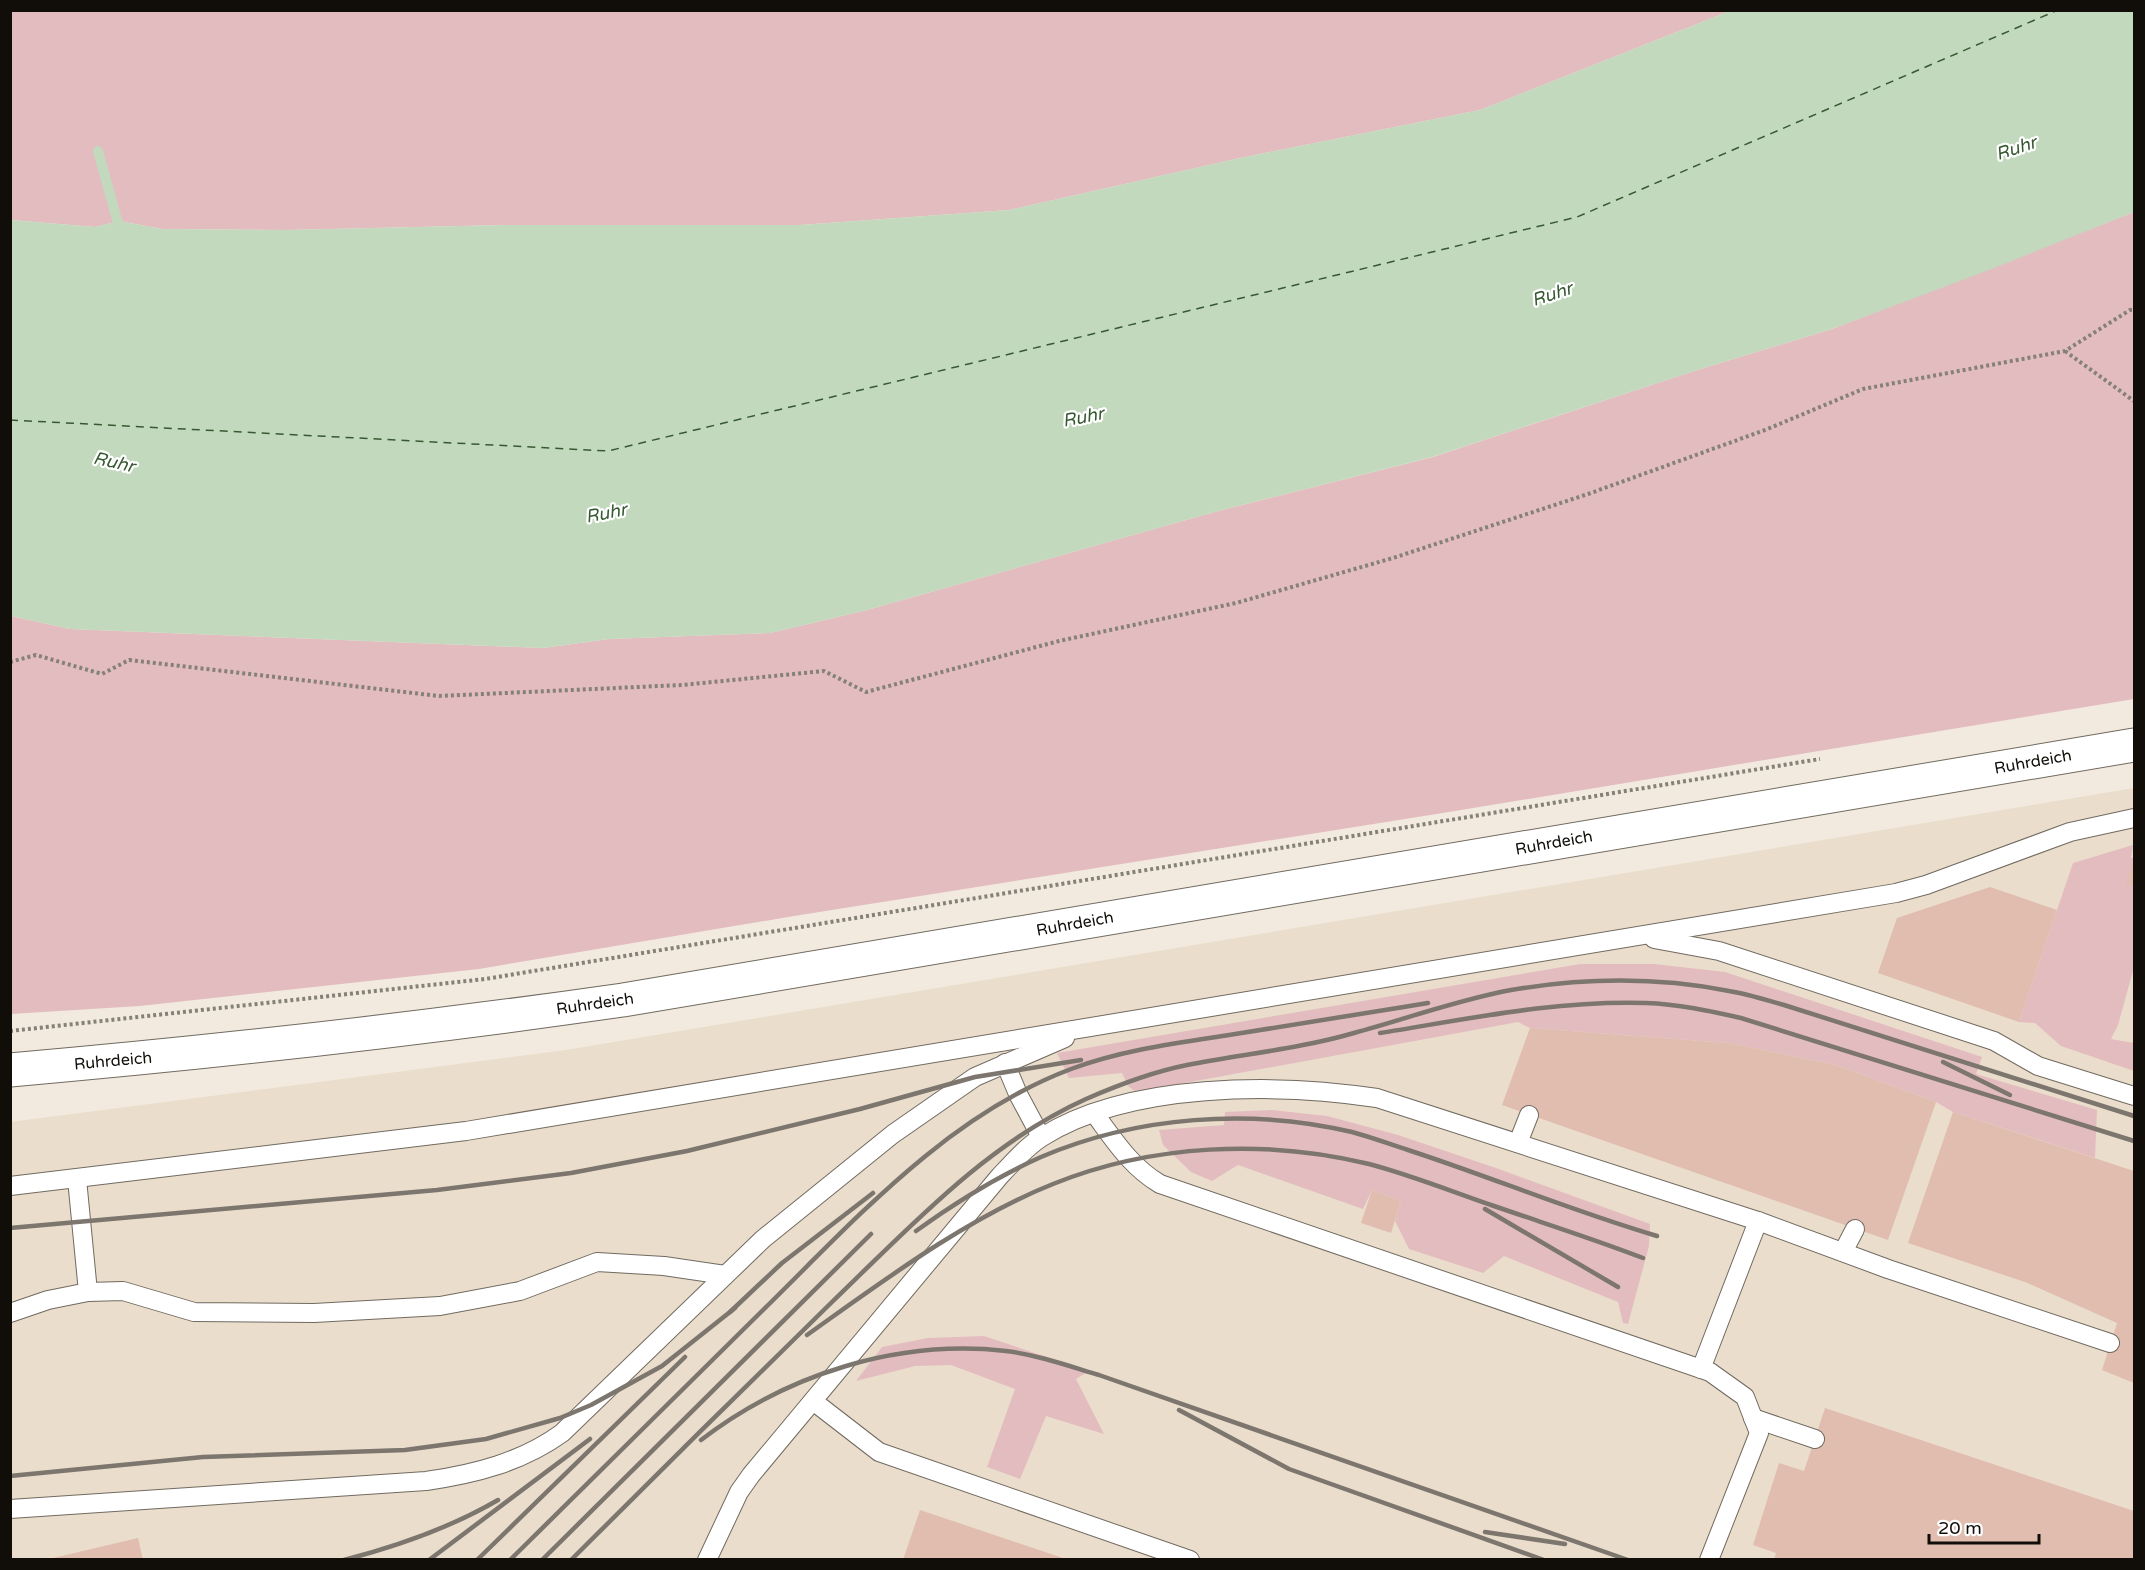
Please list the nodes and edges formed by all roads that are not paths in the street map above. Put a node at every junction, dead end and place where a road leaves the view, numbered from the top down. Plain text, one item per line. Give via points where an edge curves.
1 (2134, 745) edge
2 (2134, 818) edge
3 (1635, 936) junction
4 (1095, 1026) junction
5 (1005, 1063) junction
6 (10, 1070) edge
7 (2134, 1096) edge
8 (1094, 1113) junction
9 (1529, 1115) dead end
10 (1041, 1137) junction
11 (1518, 1143) junction
12 (77, 1179) junction
13 (10, 1186) edge
14 (1758, 1221) junction
15 (1855, 1229) dead end
16 (1843, 1252) junction
17 (725, 1275) junction
18 (88, 1293) junction
19 (10, 1313) edge
20 (2110, 1343) dead end
21 (1701, 1369) junction
22 (813, 1401) junction
23 (1753, 1418) junction
24 (1815, 1439) dead end
25 (10, 1509) edge
26 (707, 1560) edge
27 (1190, 1560) edge
28 (1709, 1560) edge

1 - 6 main road, Ruhrdeich via 623,1000 250,1047
2 - 3 lane via 2070,832 1926,885
3 - 4 lane
3 - 7 lane via 1719,951 1994,1041 2038,1066
4 - 5 lane
4 - 12 lane via 466,1131
5 - 10 lane
5 - 17 lane via 975,1077 893,1134 763,1239
8 - 10 lane
8 - 11 lane via 1147,1100 1227,1089 1334,1092 1377,1098
8 - 21 lane via 1130,1162 1160,1184
9 - 11 lane
10 - 22 lane via 999,1177
11 - 14 lane
12 - 13 lane
12 - 18 lane
14 - 16 lane
14 - 21 lane
15 - 16 lane
16 - 20 lane
17 - 18 lane via 597,1262 520,1291 440,1305 314,1313 194,1312 123,1291
17 - 25 lane via 562,1433 542,1448 488,1469 426,1481
18 - 19 lane via 48,1300
21 - 23 lane via 1745,1397
22 - 26 lane via 739,1492
22 - 27 lane via 879,1452
23 - 24 lane
23 - 28 lane via 1759,1433

